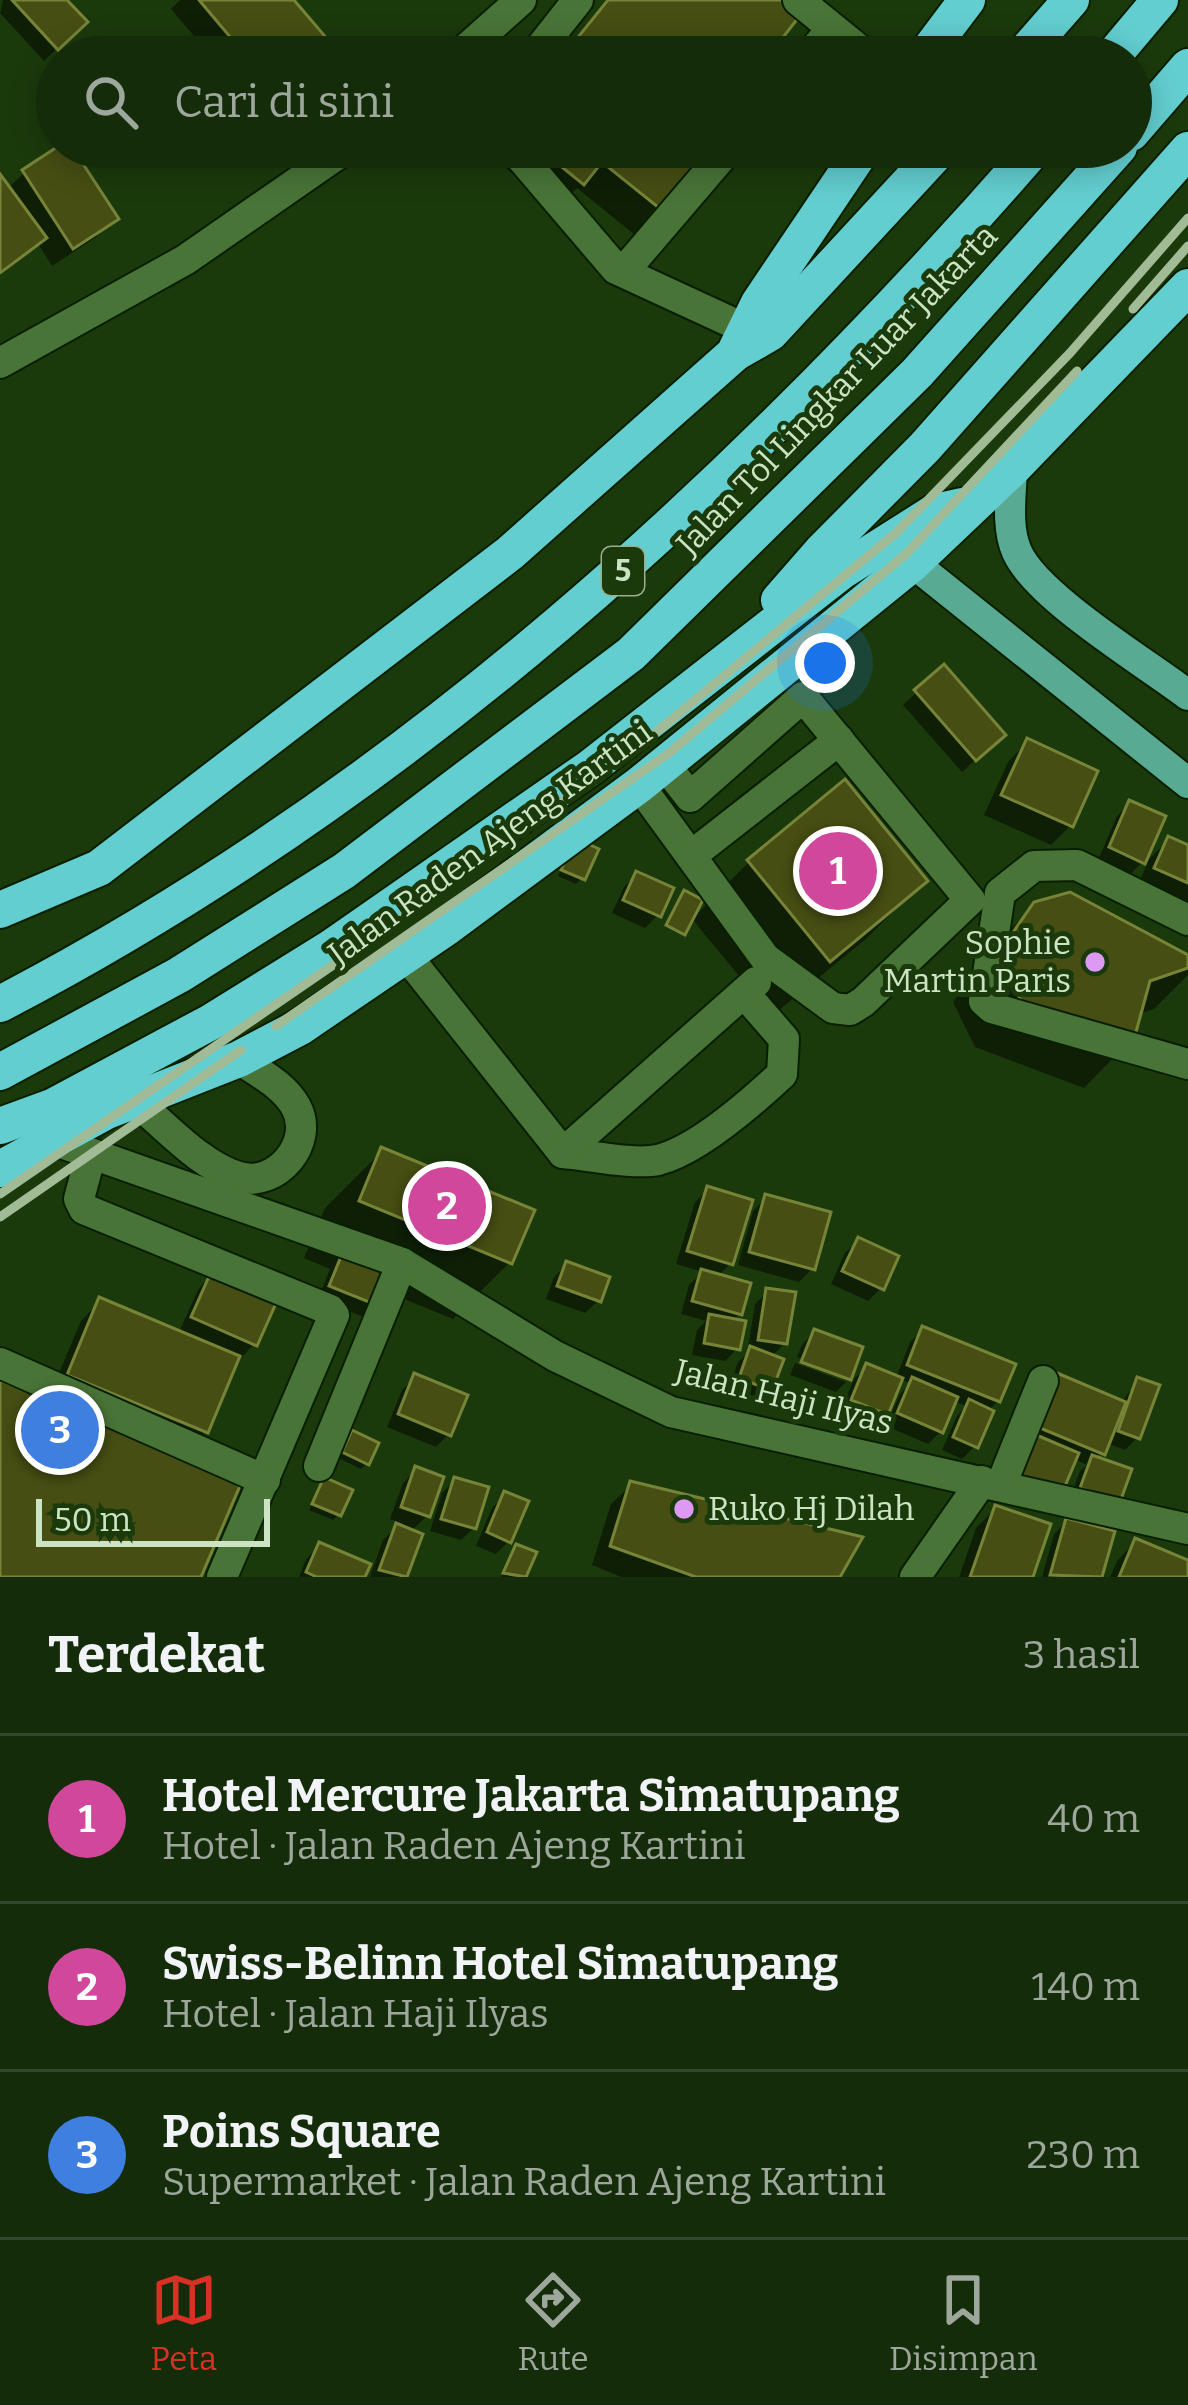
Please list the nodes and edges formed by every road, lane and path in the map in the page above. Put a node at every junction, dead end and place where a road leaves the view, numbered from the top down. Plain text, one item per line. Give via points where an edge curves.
1 (521, 0) edge
2 (578, 0) edge
3 (798, 0) edge
4 (967, 0) edge
5 (1071, 0) edge
6 (1160, 0) edge
7 (831, 30) junction
8 (481, 36) edge
9 (550, 36) edge
10 (826, 36) edge
11 (839, 36) edge
12 (940, 36) edge
13 (1039, 36) edge
14 (1130, 36) edge
15 (1188, 67) edge
16 (1152, 109) edge
17 (1188, 149) edge
18 (318, 168) edge
19 (530, 168) edge
20 (712, 168) edge
21 (850, 168) edge
22 (923, 168) edge
23 (1017, 168) edge
24 (1100, 168) edge
25 (624, 271) junction
26 (1188, 287) edge
27 (740, 342) junction
28 (0, 363) edge
29 (1012, 469) junction
30 (977, 503) junction
31 (913, 563) junction
32 (729, 662) junction
33 (1188, 695) edge
34 (706, 732) junction
35 (839, 740) junction
36 (1188, 783) edge
37 (651, 784) junction
38 (692, 855) junction
39 (3, 900) edge
40 (1188, 920) edge
41 (406, 955) junction
42 (765, 958) junction
43 (744, 993) junction
44 (0, 1004) edge
45 (239, 1059) junction
46 (1188, 1064) edge
47 (0, 1072) edge
48 (120, 1105) junction
49 (52, 1123) junction
50 (0, 1126) edge
51 (563, 1153) junction
52 (91, 1154) junction
53 (0, 1169) edge
54 (402, 1263) junction
55 (0, 1363) edge
56 (1043, 1381) dead end
57 (319, 1466) dead end
58 (265, 1480) junction
59 (992, 1483) junction
60 (1188, 1529) edge
61 (222, 1577) edge
62 (916, 1577) edge

1 - 8 street
2 - 9 street
3 - 7 street
4 - 12 highway
5 - 13 highway
6 - 14 highway
7 - 10 street
7 - 11 street
15 - 16 highway
17 - 32 highway
18 - 28 street via 185,260
19 - 25 street
20 - 25 street
21 - 27 highway
22 - 27 highway via 770,333
23 - 44 highway, Jalan Tol Lingkar Luar Jakarta / 5 via 832,372 552,633 244,862
24 - 47 highway, Jalan Tol Lingkar Luar Jakarta / 5 via 917,373 631,654 392,838 179,975
25 - 27 street
26 - 29 highway, Jalan Raden Ajeng Kartini
27 - 39 highway via 510,554 118,854
29 - 30 highway, Jalan Raden Ajeng Kartini
29 - 33 main road via 1011,532 1026,566
30 - 31 highway, Jalan Raden Ajeng Kartini
30 - 32 highway, Jalan Raden Ajeng Kartini via 935,512 842,571
31 - 34 highway, Jalan Raden Ajeng Kartini
31 - 36 main road
32 - 34 highway
32 - 49 highway, Jalan Raden Ajeng Kartini via 332,947
34 - 37 highway, Jalan Raden Ajeng Kartini
35 - 37 street via 803,697 690,796
35 - 38 street
35 - 42 street via 970,900 850,1010 833,1008
37 - 38 street
37 - 41 highway, Jalan Raden Ajeng Kartini
38 - 42 street
40 - 46 street via 1077,865 1034,866 1000,892 984,990 992,1008
41 - 45 highway, Jalan Raden Ajeng Kartini
41 - 51 street
42 - 43 street via 763,975
43 - 51 street
43 - 51 street via 784,1040 782,1074 755,1100 655,1161
45 - 48 highway, Jalan Raden Ajeng Kartini
45 - 48 street via 287,1092 300,1114 285,1167 265,1179 239,1178
48 - 49 highway, Jalan Raden Ajeng Kartini
49 - 50 highway, Jalan Raden Ajeng Kartini
49 - 52 street, Jalan Haji Ilyas
49 - 53 highway, Jalan Raden Ajeng Kartini
52 - 54 street, Jalan Haji Ilyas
52 - 58 street via 83,1209 334,1315
54 - 57 street
54 - 59 street, Jalan Haji Ilyas via 555,1356 671,1412
55 - 58 street
56 - 59 street
58 - 61 street
59 - 60 street, Jalan Haji Ilyas
59 - 62 street

